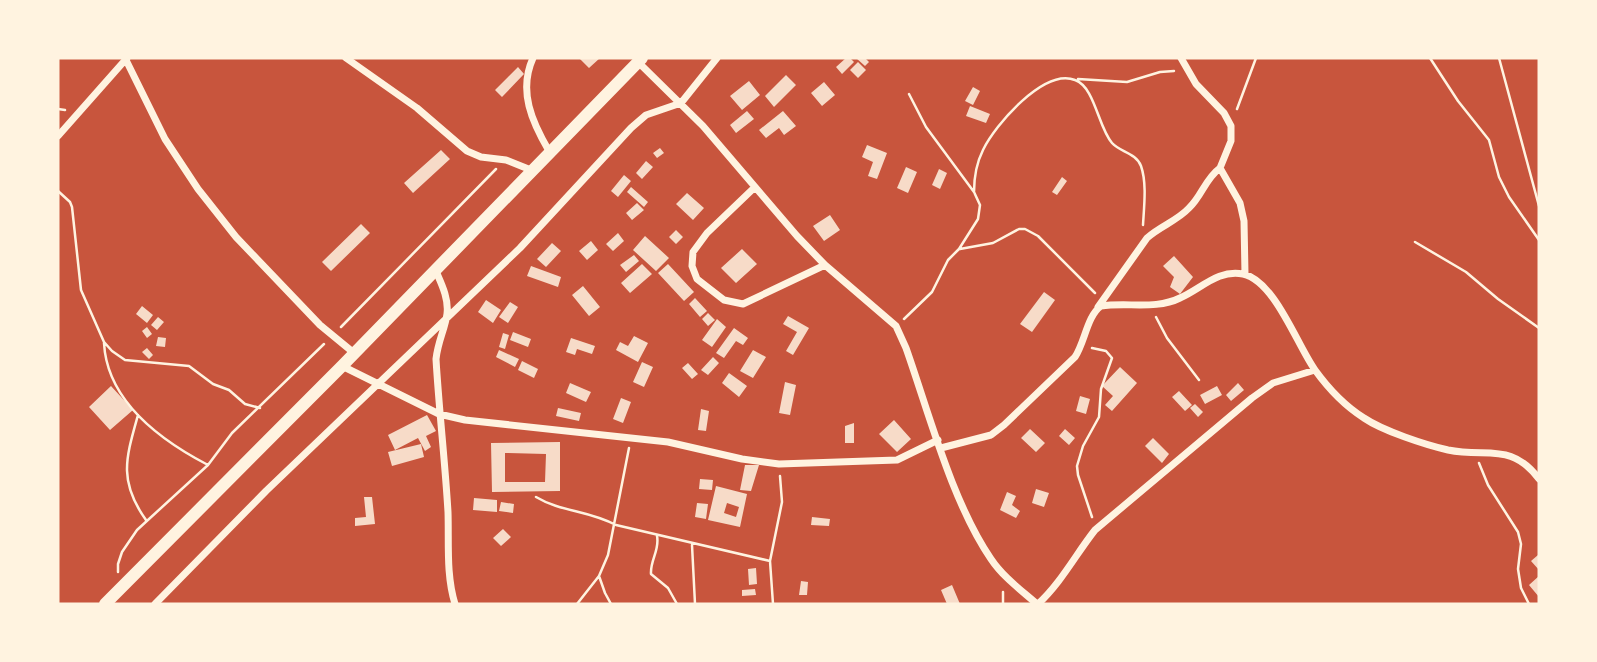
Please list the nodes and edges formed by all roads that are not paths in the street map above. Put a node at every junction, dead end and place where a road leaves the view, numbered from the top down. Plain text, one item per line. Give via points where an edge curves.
1 (126, 58) edge
2 (346, 58) edge
3 (533, 58) edge
4 (717, 58) edge
5 (1181, 58) edge
6 (640, 60) edge
7 (681, 103) junction
8 (58, 135) edge
9 (550, 151) junction
10 (1220, 168) junction
11 (531, 170) junction
12 (755, 187) junction
13 (825, 265) junction
14 (435, 269) junction
15 (1245, 274) junction
16 (1096, 310) junction
17 (447, 317) junction
18 (354, 353) junction
19 (342, 366) junction
20 (1315, 370) junction
21 (381, 384) junction
22 (439, 414) junction
23 (940, 444) junction
24 (1539, 480) edge
25 (105, 604) edge
26 (155, 604) edge
27 (455, 604) edge
28 (1038, 604) edge

1 - 8 street
1 - 18 street via 165,139 198,189 236,237 320,326
2 - 11 street via 394,90 467,151
3 - 9 street via 528,72 528,106
4 - 7 street
5 - 10 street via 1231,126 1231,141
6 - 7 street
6 - 9 highway
7 - 12 street
7 - 17 street via 646,115 631,128 520,248
9 - 11 highway
10 - 15 street via 1240,203
10 - 16 street via 1186,212 1157,229 1140,247
11 - 14 highway
12 - 13 street
12 - 13 street via 706,233 693,252 697,279 724,300 743,304
13 - 23 street via 896,326
14 - 17 street via 446,298
14 - 18 highway
15 - 16 street via 1218,277 1180,299
15 - 20 street via 1270,293
16 - 23 street via 1083,345 1060,374 991,435
17 - 21 street
17 - 22 street via 437,344
18 - 19 highway
19 - 21 street
19 - 25 highway
20 - 24 street via 1365,419 1448,450 1519,458
20 - 28 street via 1273,383 1252,398 1096,530
21 - 22 street
21 - 26 street via 266,491
22 - 23 street via 498,425 668,442 779,464 897,460
22 - 27 street
23 - 28 street via 956,492 991,559

